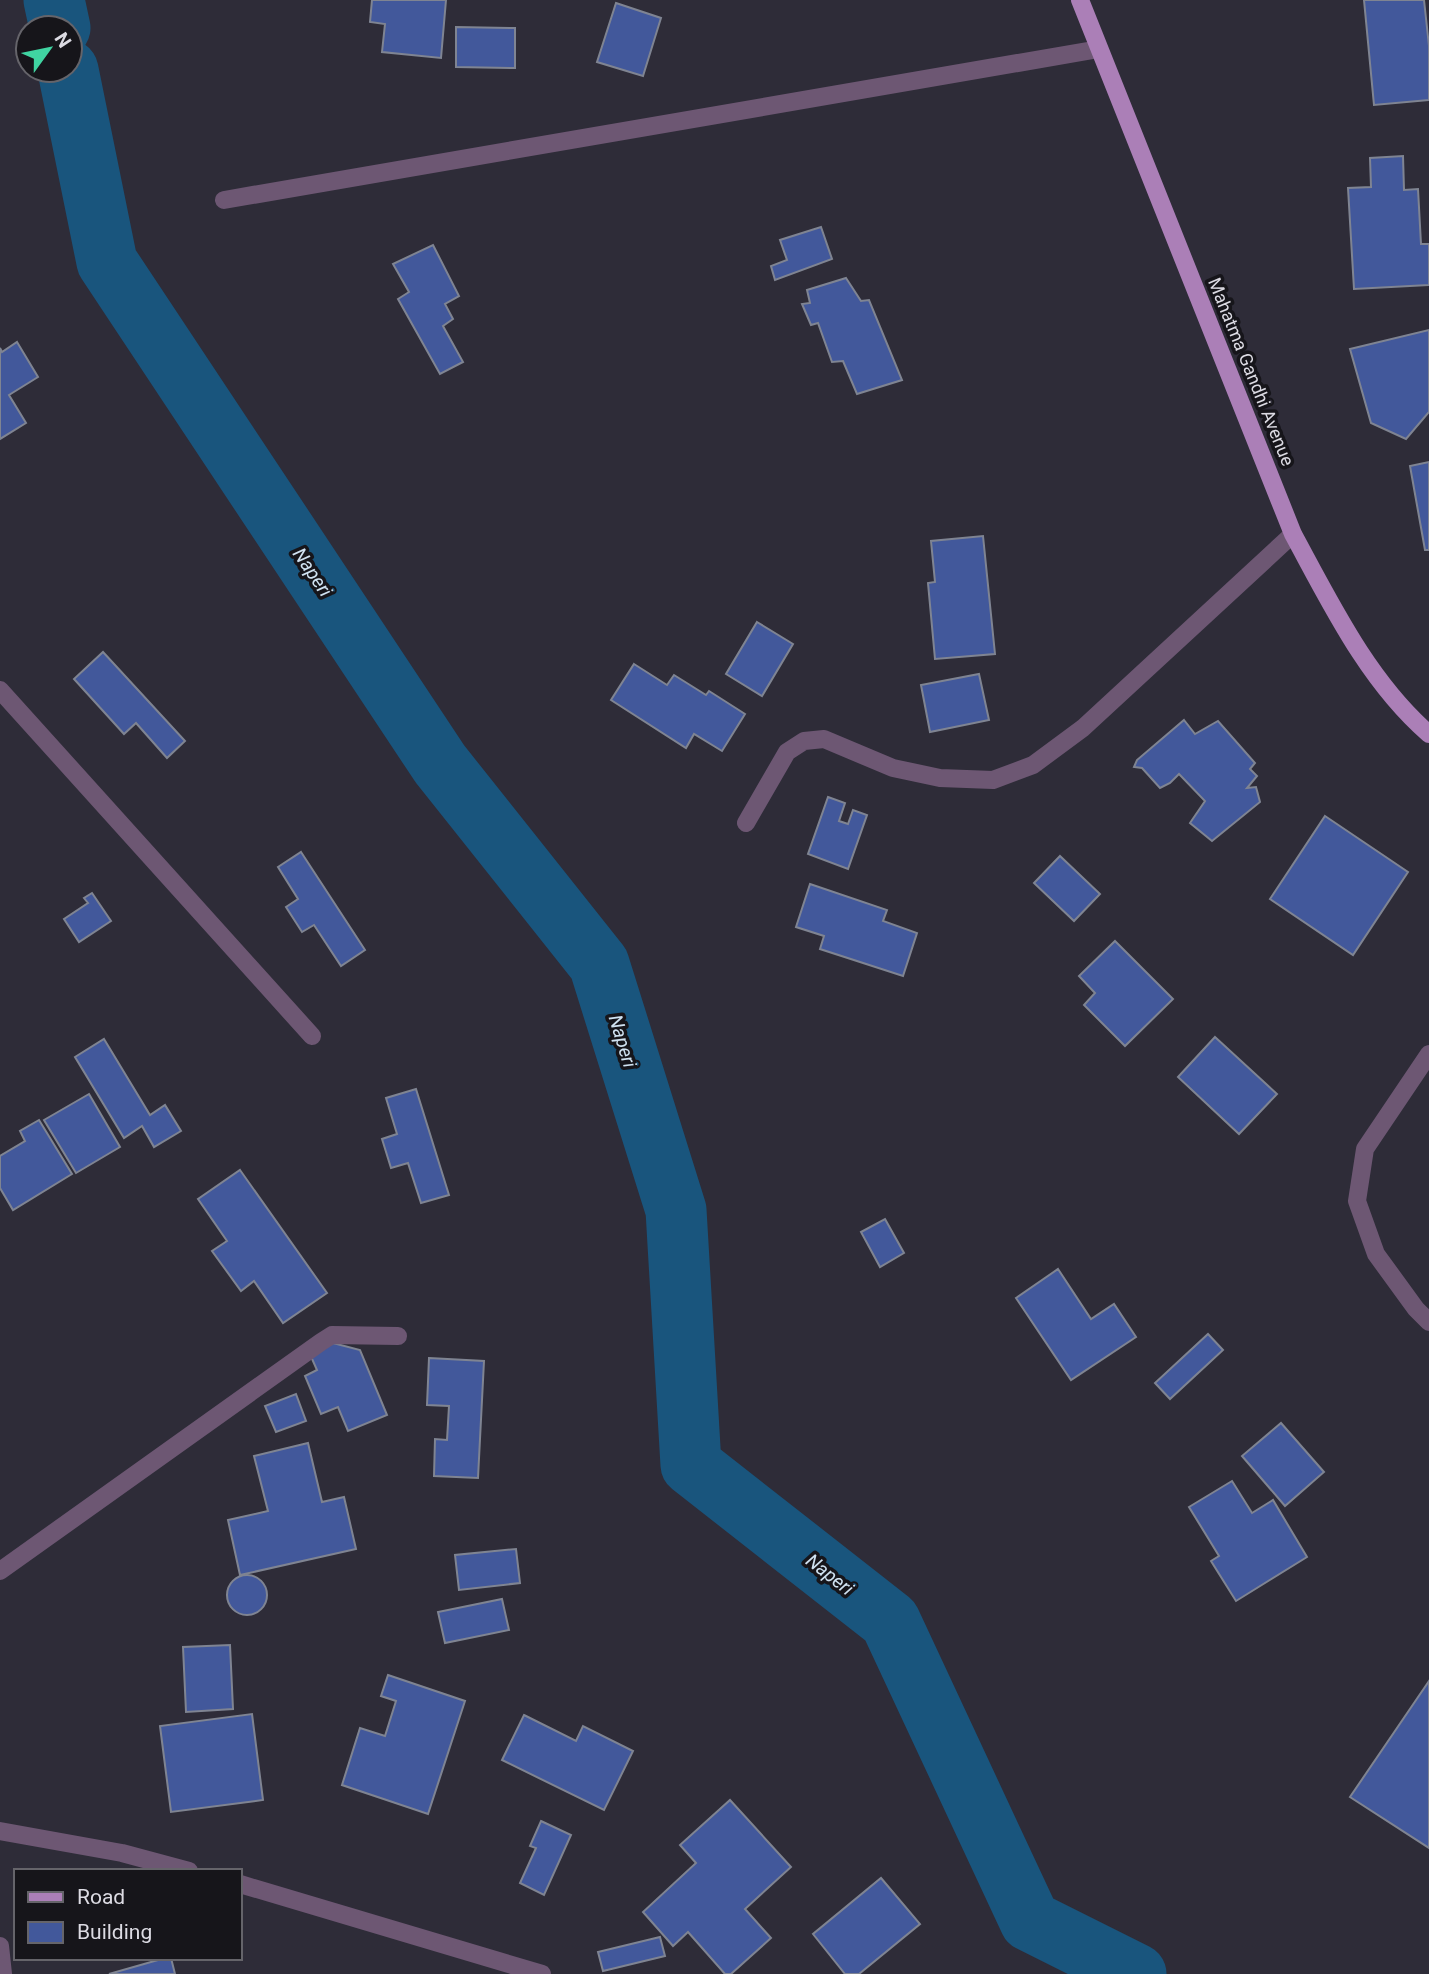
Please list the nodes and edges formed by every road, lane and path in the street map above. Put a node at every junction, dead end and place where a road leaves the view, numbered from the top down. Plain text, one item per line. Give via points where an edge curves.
1 (1080, 0) edge
2 (1099, 49) junction
3 (224, 200) dead end
4 (1293, 534) junction
5 (0, 690) edge
6 (1429, 734) edge
7 (746, 822) dead end
8 (312, 1036) dead end
9 (1429, 1054) edge
10 (1429, 1322) edge
11 (398, 1336) dead end
12 (0, 1571) edge
13 (0, 1831) edge
14 (182, 1869) edge
15 (242, 1885) edge
16 (0, 1946) edge
17 (3, 1974) edge
18 (542, 1974) edge

1 - 2 main road, Mahatma Gandhi Avenue
2 - 3 street
2 - 4 main road, Mahatma Gandhi Avenue
4 - 6 main road, Mahatma Gandhi Avenue via 1381,682
4 - 7 street via 1083,729 1033,765 993,780 940,778 893,768 824,739 804,740 787,752
5 - 8 street
9 - 10 street via 1365,1149 1357,1201 1376,1254
11 - 12 street via 332,1335
13 - 14 street
15 - 18 street
16 - 17 street

